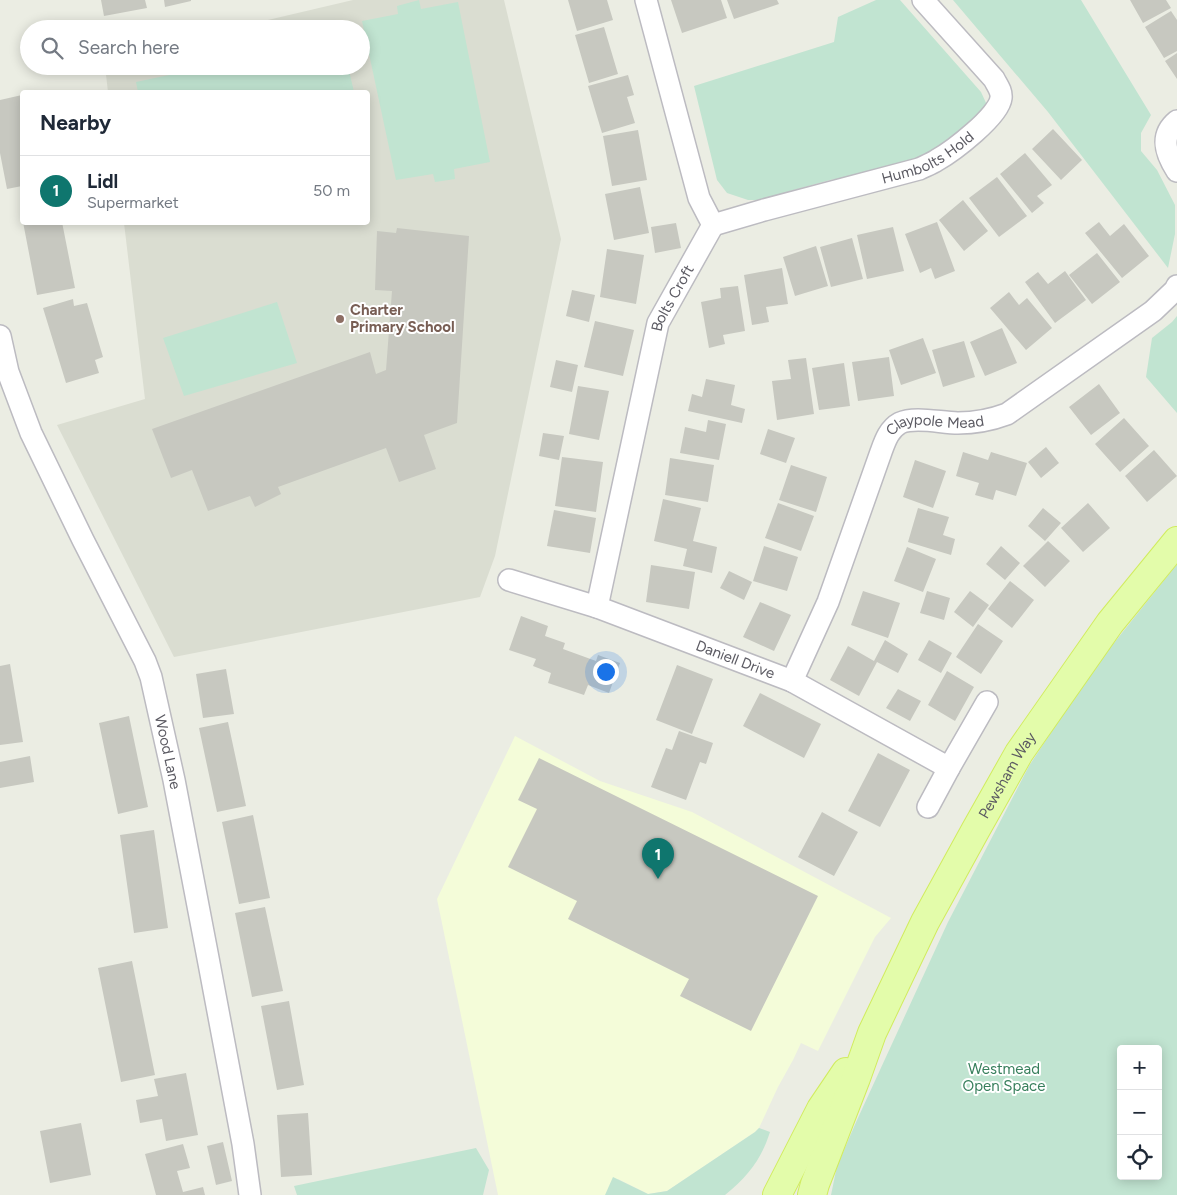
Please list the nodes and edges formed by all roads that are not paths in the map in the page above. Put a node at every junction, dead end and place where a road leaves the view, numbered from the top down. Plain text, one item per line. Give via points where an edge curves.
1 (646, 0) edge
2 (923, 0) edge
3 (1177, 121) edge
4 (1177, 171) edge
5 (713, 225) junction
6 (1177, 286) edge
7 (0, 336) edge
8 (1177, 541) edge
9 (509, 580) dead end
10 (597, 607) junction
11 (792, 681) junction
12 (987, 702) dead end
13 (949, 768) junction
14 (928, 807) dead end
15 (872, 1033) junction
16 (250, 1195) edge
17 (777, 1195) edge
18 (812, 1195) edge

1 - 5 street via 699,198
2 - 5 street, Humbolts Hold via 999,88 1001,97 993,114 950,151 919,169
3 - 4 street via 1168,131 1166,144
5 - 10 street, Bolts Croft via 658,323
6 - 11 street, Claypole Mead via 1152,311 1007,414 977,422 906,421 894,428 886,438 828,602
7 - 16 street, Wood Lane via 8,372 31,433 151,677 214,987
8 - 15 main road, Pewsham Way via 1110,623 1019,753 925,922
9 - 10 street, Daniell Drive
10 - 11 street, Daniell Drive
11 - 13 street, Daniell Drive
12 - 13 street
13 - 14 street
15 - 17 main road, Pewsham Way via 821,1109
15 - 18 main road, Pewsham Way

